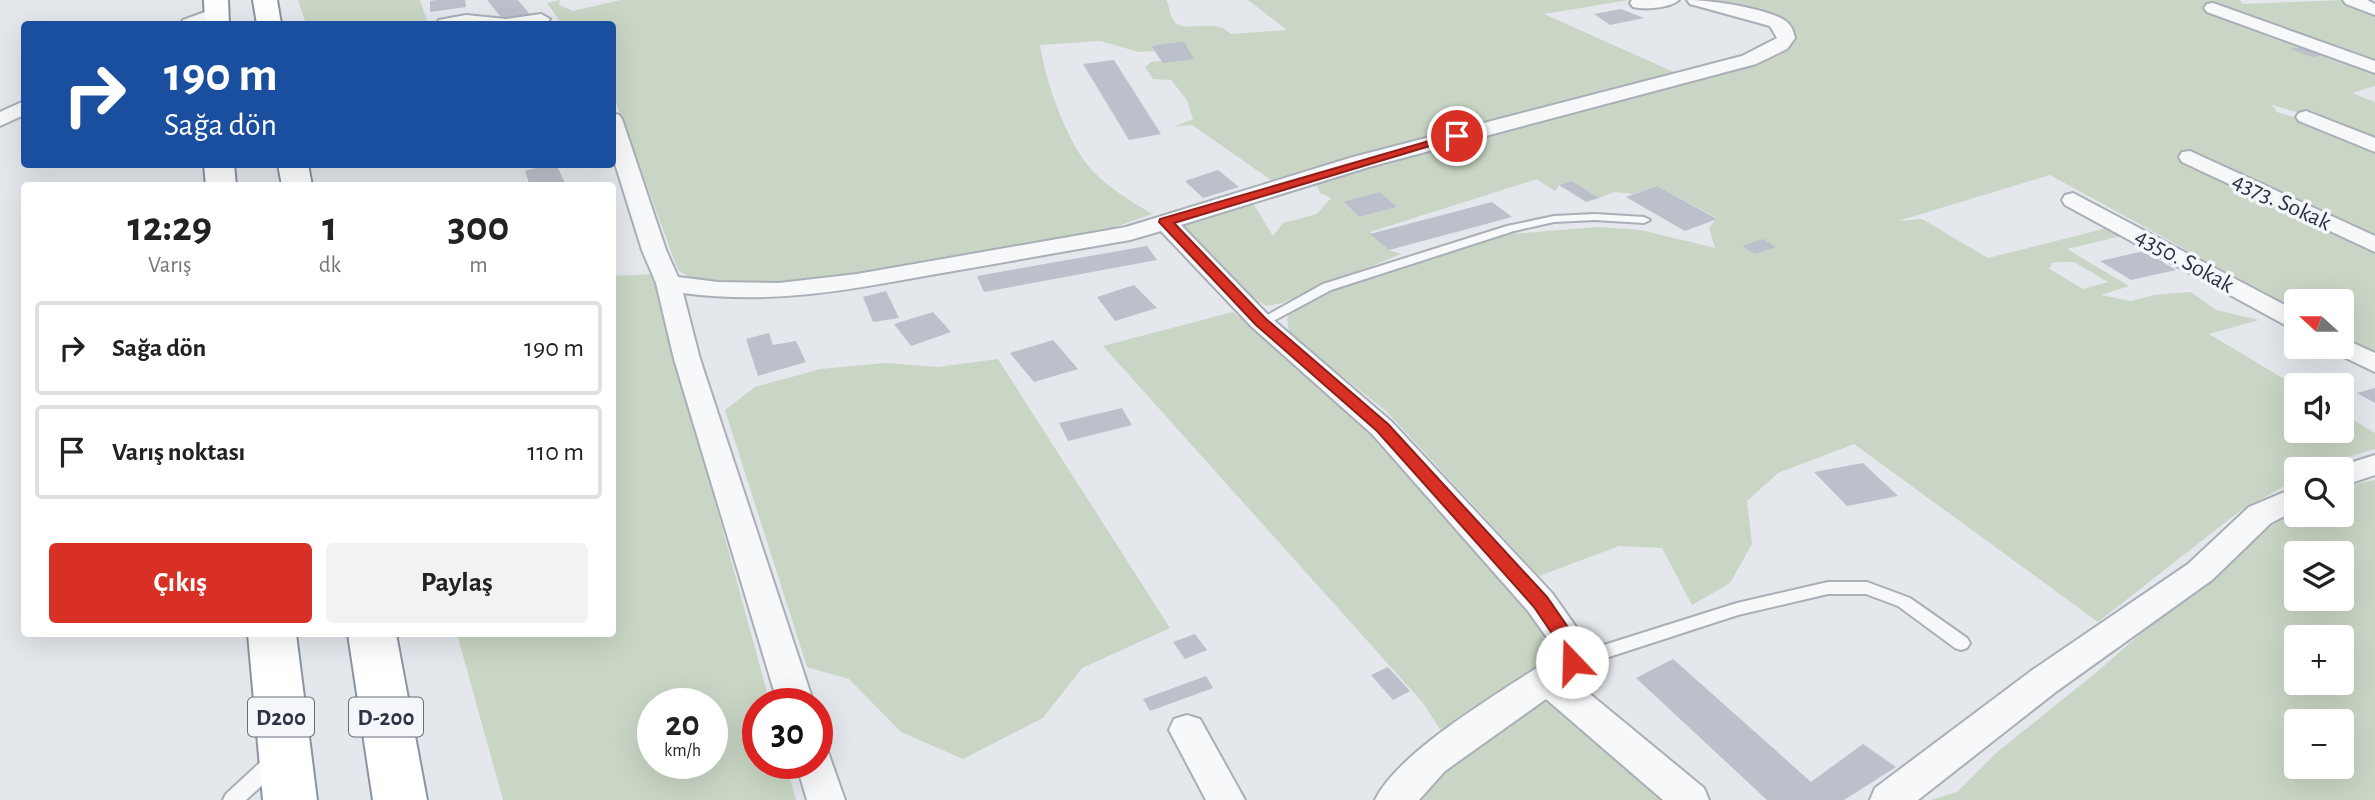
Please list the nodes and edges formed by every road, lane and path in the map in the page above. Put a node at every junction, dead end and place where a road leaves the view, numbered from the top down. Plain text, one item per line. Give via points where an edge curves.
1 (265, 0) edge
2 (524, 0) edge
3 (1670, 0) edge
4 (1696, 0) edge
5 (2352, 0) edge
6 (1639, 3) dead end
7 (2213, 8) dead end
8 (2375, 10) edge
9 (216, 12) edge
10 (196, 21) edge
11 (268, 21) edge
12 (542, 21) edge
13 (2375, 66) edge
14 (21, 109) edge
15 (2306, 117) dead end
16 (0, 120) edge
17 (616, 131) edge
18 (2375, 146) edge
19 (2190, 157) dead end
20 (2073, 200) dead end
21 (1644, 220) dead end
22 (1165, 222) junction
23 (2375, 245) edge
24 (668, 283) junction
25 (2284, 314) edge
26 (1261, 322) junction
27 (2354, 353) edge
28 (2375, 364) edge
29 (2375, 466) edge
30 (2354, 472) edge
31 (2284, 502) edge
32 (272, 637) edge
33 (373, 637) edge
34 (1961, 643) dead end
35 (1560, 670) junction
36 (791, 688) edge
37 (1187, 730) dead end
38 (285, 751) junction
39 (820, 779) edge
40 (233, 800) edge
41 (290, 800) edge
42 (400, 800) edge
43 (826, 800) edge
44 (1226, 800) edge
45 (1394, 800) edge
46 (1690, 800) edge
47 (1889, 800) edge

1 - 11 highway
2 - 12 street
3 - 6 street
4 - 22 street via 1776,22 1786,38 1749,60 1361,162
5 - 8 street
7 - 13 street
9 - 10 street
14 - 16 street
15 - 18 street
17 - 24 street
19 - 23 street, 4373. Sokak
20 - 25 street, 4350. Sokak
21 - 26 lane via 1554,219 1511,228 1327,287
22 - 24 street via 1085,242 779,291
22 - 26 street
24 - 36 street via 687,359
26 - 35 street via 1382,428 1540,602 1564,636
27 - 28 street
29 - 30 street
31 - 47 street via 2260,515 2200,572 2045,681
32 - 38 highway, D200
33 - 42 highway, D-200
34 - 35 lane via 1904,602 1867,588 1828,588 1737,609
35 - 45 street via 1432,760
35 - 46 street
37 - 44 street
38 - 40 lane
38 - 41 highway, D200
39 - 43 street

